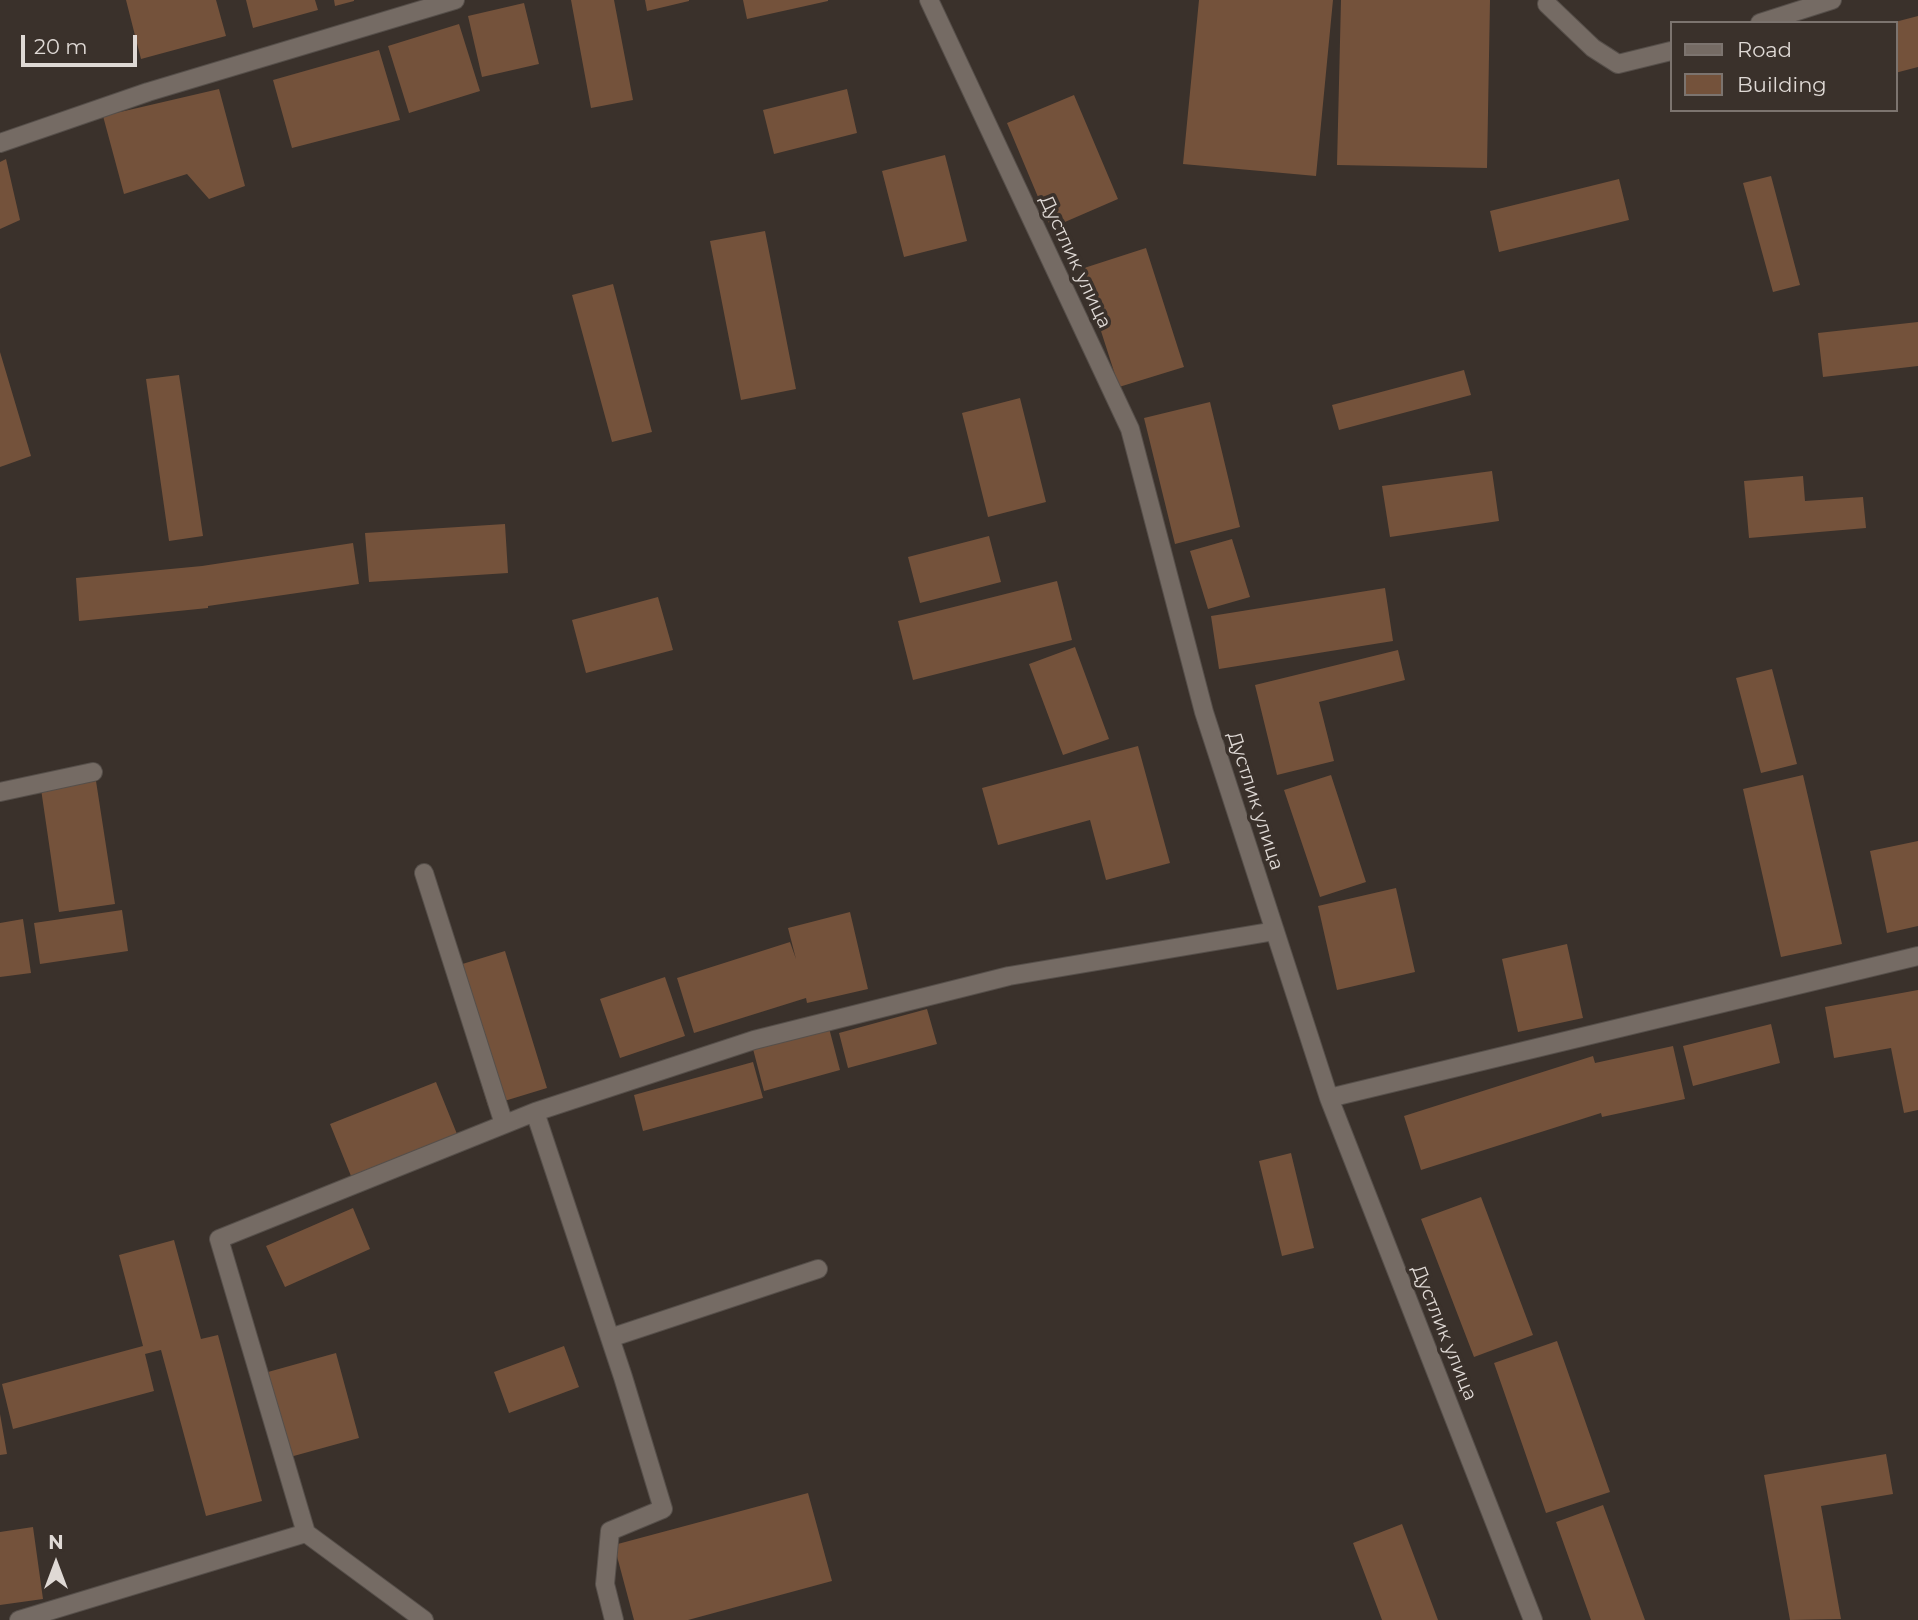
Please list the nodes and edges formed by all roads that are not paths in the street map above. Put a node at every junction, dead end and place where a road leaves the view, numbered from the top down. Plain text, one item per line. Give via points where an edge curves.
1 (455, 0) edge
2 (929, 0) edge
3 (1832, 0) edge
4 (1543, 1) edge
5 (1766, 21) edge
6 (1670, 51) edge
7 (0, 144) edge
8 (93, 772) dead end
9 (0, 792) edge
10 (424, 873) dead end
11 (1275, 931) junction
12 (1918, 956) edge
13 (1329, 1098) junction
14 (535, 1112) junction
15 (505, 1124) junction
16 (818, 1269) dead end
17 (610, 1338) junction
18 (306, 1533) junction
19 (19, 1620) edge
20 (424, 1620) edge
21 (614, 1620) edge
22 (1533, 1620) edge

1 - 7 street via 148,92
2 - 11 street, Дустлик улица via 1130,429 1204,712
3 - 5 street
4 - 6 street via 1593,48 1618,64
8 - 9 street
10 - 15 street
11 - 13 street, Дустлик улица
11 - 14 street via 1009,976 754,1040
12 - 13 street
13 - 22 street, Дустлик улица
14 - 15 street
14 - 17 street
15 - 18 street via 219,1239
16 - 17 street
17 - 21 street via 663,1510 610,1531 605,1584
18 - 19 street
18 - 20 street

